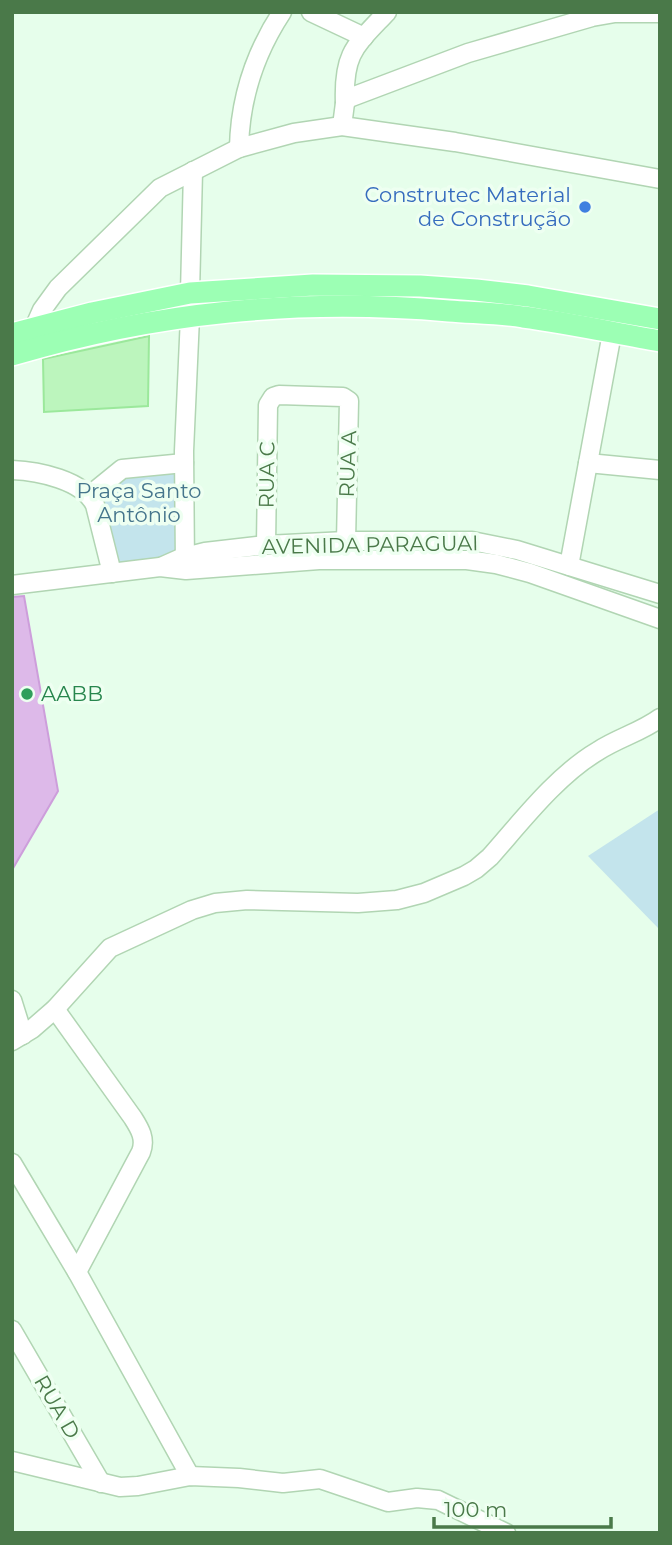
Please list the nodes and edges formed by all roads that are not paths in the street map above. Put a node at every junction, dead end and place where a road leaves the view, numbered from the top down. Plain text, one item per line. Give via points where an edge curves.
1 (282, 12) edge
2 (311, 12) edge
3 (387, 12) edge
4 (604, 13) edge
5 (660, 13) edge
6 (364, 37) junction
7 (345, 103) junction
8 (342, 126) junction
9 (239, 148) junction
10 (193, 171) junction
11 (660, 179) edge
12 (190, 293) junction
13 (256, 298) junction
14 (190, 317) junction
15 (660, 319) edge
16 (34, 328) junction
17 (612, 333) junction
18 (12, 334) edge
19 (660, 341) edge
20 (12, 355) edge
21 (338, 397) joint
22 (184, 463) junction
23 (588, 463) junction
24 (12, 470) edge
25 (660, 470) edge
26 (90, 495) junction
27 (345, 541) junction
28 (266, 545) junction
29 (185, 563) junction
30 (569, 566) junction
31 (112, 573) junction
32 (12, 585) edge
33 (660, 594) edge
34 (660, 619) edge
35 (660, 718) edge
36 (12, 1000) edge
37 (55, 1009) junction
38 (18, 1038) edge
39 (12, 1163) edge
40 (77, 1272) junction
41 (12, 1330) edge
42 (12, 1461) edge
43 (190, 1476) junction
44 (102, 1483) junction
45 (506, 1533) edge

1 - 9 street via 256,59
2 - 6 street
3 - 6 street
4 - 5 street
4 - 7 street via 468,53
6 - 7 street via 346,67
7 - 8 street
8 - 9 street
8 - 11 street
9 - 10 street
10 - 12 street
10 - 16 street via 160,188 68,278 48,300
12 - 13 main road
12 - 16 main road
13 - 14 main road
13 - 15 main road via 382,285 528,296
13 - 17 main road via 522,316
14 - 20 main road via 130,326
14 - 22 street
16 - 18 main road
17 - 19 main road
17 - 23 street
21 - 27 street, RUA A via 347,398 350,404
21 - 28 street, RUA C via 276,396 268,405
22 - 26 street via 122,469
22 - 29 street
23 - 25 street
23 - 30 street
24 - 26 street via 44,474
26 - 31 street
27 - 28 street, AVENIDA PARAGUAI
27 - 30 street, AVENIDA PARAGUAI via 472,541
28 - 29 street, AVENIDA PARAGUAI via 230,548
29 - 31 street, AVENIDA PARAGUAI
29 - 34 street, AVENIDA PARAGUAI via 481,561 530,573
30 - 33 street, AVENIDA PARAGUAI
31 - 32 street, AVENIDA PARAGUAI
35 - 37 street via 577,766 482,865 464,876 424,893 376,903 247,900 192,910 110,948
36 - 38 street
37 - 38 street
37 - 40 street via 133,1118 143,1141 139,1157
39 - 40 street
40 - 43 street
41 - 44 street, RUA D
42 - 44 street
43 - 44 street via 127,1487
43 - 45 street via 283,1483 328,1480 388,1502 444,1502

